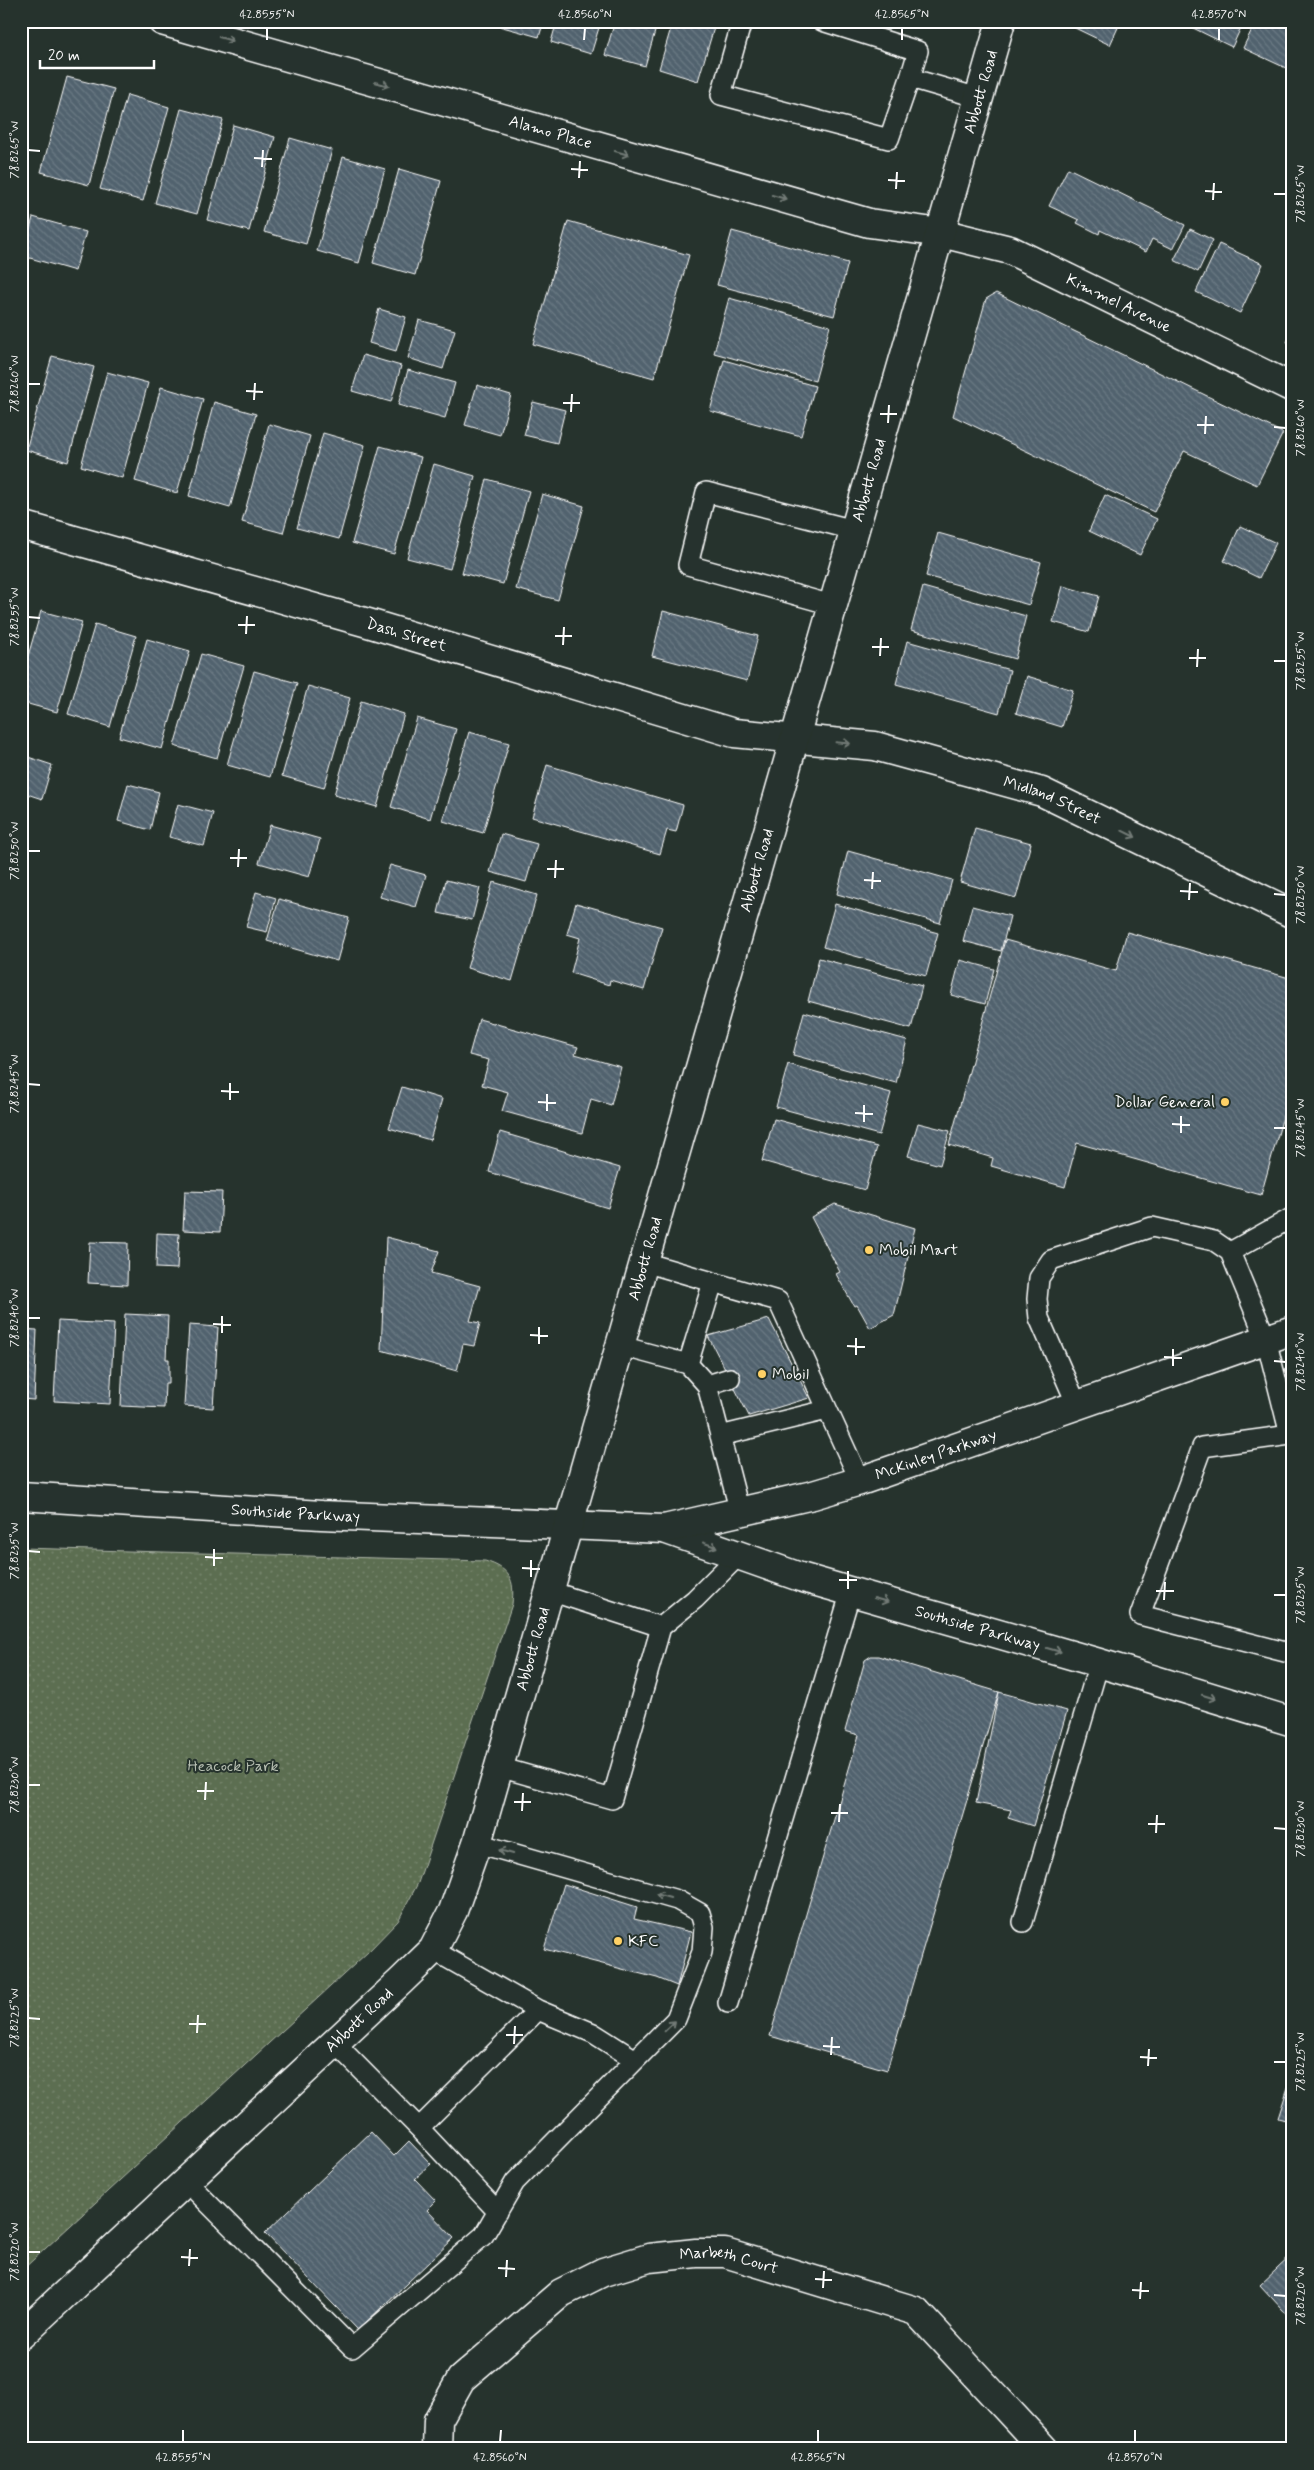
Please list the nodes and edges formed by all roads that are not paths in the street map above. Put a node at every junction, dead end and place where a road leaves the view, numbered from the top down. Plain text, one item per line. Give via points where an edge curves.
1 (162, 21) edge
2 (742, 21) edge
3 (822, 21) edge
4 (1001, 21) edge
5 (910, 78) junction
6 (979, 98) junction
7 (940, 233) junction
8 (1293, 388) edge
9 (21, 525) edge
10 (854, 530) junction
11 (832, 605) junction
12 (794, 738) junction
13 (1293, 914) edge
14 (1293, 1218) edge
15 (1230, 1252) junction
16 (644, 1262) junction
17 (713, 1282) junction
18 (1293, 1330) edge
19 (1266, 1340) junction
20 (620, 1346) junction
21 (688, 1364) junction
22 (730, 1378) dead end
23 (707, 1385) junction
24 (1077, 1405) junction
25 (827, 1410) junction
26 (1291, 1435) edge
27 (720, 1436) junction
28 (860, 1481) junction
29 (21, 1496) edge
30 (740, 1513) junction
31 (569, 1526) junction
32 (664, 1528) junction
33 (739, 1555) junction
34 (550, 1591) junction
35 (851, 1591) junction
36 (661, 1628) junction
37 (1293, 1654) edge
38 (1099, 1663) junction
39 (1293, 1722) edge
40 (498, 1768) junction
41 (477, 1843) junction
42 (1023, 1922) dead end
43 (432, 1950) junction
44 (728, 2003) dead end
45 (538, 2010) junction
46 (335, 2043) junction
47 (634, 2059) junction
48 (419, 2128) junction
49 (186, 2181) junction
50 (498, 2212) junction
51 (21, 2335) edge
52 (437, 2449) edge
53 (1044, 2449) edge

1 -> 7 street, Alamo Place via 868,223
2 - 5 lane via 721,95 889,139
3 - 5 lane via 918,51
4 - 6 street, Abbott Road
5 - 6 lane
6 - 7 street, Abbott Road
7 - 8 street, Kimmel Avenue via 1010,250
7 - 10 street, Abbott Road
9 - 12 street, Dash Street via 368,623 734,734
10 - 11 street, Abbott Road
10 - 11 lane via 706,492 688,565
11 - 12 street, Abbott Road
12 -> 13 street, Midland Street via 875,746 1042,792
12 - 16 street, Abbott Road
14 - 15 lane
15 - 19 lane
15 - 24 lane via 1214,1240 1152,1227 1051,1260 1039,1278 1039,1318
16 - 17 lane
16 - 20 street, Abbott Road
17 - 21 lane
17 - 25 lane via 778,1301 795,1354
18 - 19 street, McKinley Parkway
19 - 24 street, McKinley Parkway
19 - 26 lane
20 - 21 lane
20 - 31 street, Abbott Road
21 - 23 lane
22 - 23 lane
23 - 27 lane
24 - 28 street, McKinley Parkway
25 - 27 lane
25 - 28 lane
26 - 37 lane via 1202,1447 1140,1615
27 - 30 lane
28 - 30 street, McKinley Parkway
29 - 31 street, Southside Parkway via 321,1515
30 - 32 street, McKinley Parkway
31 - 32 street, McKinley Parkway
31 - 34 street, Abbott Road
32 -> 33 street, Southside Parkway
33 - 35 street, Southside Parkway
33 - 36 lane
34 - 36 lane
34 - 40 street, Abbott Road
35 -> 38 street, Southside Parkway
35 - 44 lane
36 - 40 lane via 612,1798
38 -> 39 street, Southside Parkway
38 - 42 lane
40 - 41 street, Abbott Road
41 - 43 street, Abbott Road via 453,1911
47 -> 41 lane via 676,2019 702,1952 704,1927 700,1913 677,1900
43 - 45 lane
43 - 46 street, Abbott Road
45 - 47 lane via 593,2033
45 - 48 lane
46 - 48 lane
46 - 49 street, Abbott Road
47 - 50 lane via 514,2182
48 - 50 lane
49 - 50 lane via 352,2348 484,2235
49 - 51 street, Abbott Road
52 - 53 street, Marbeth Court via 438,2420 461,2379 561,2293 603,2272 649,2258 696,2252 725,2253 916,2311

